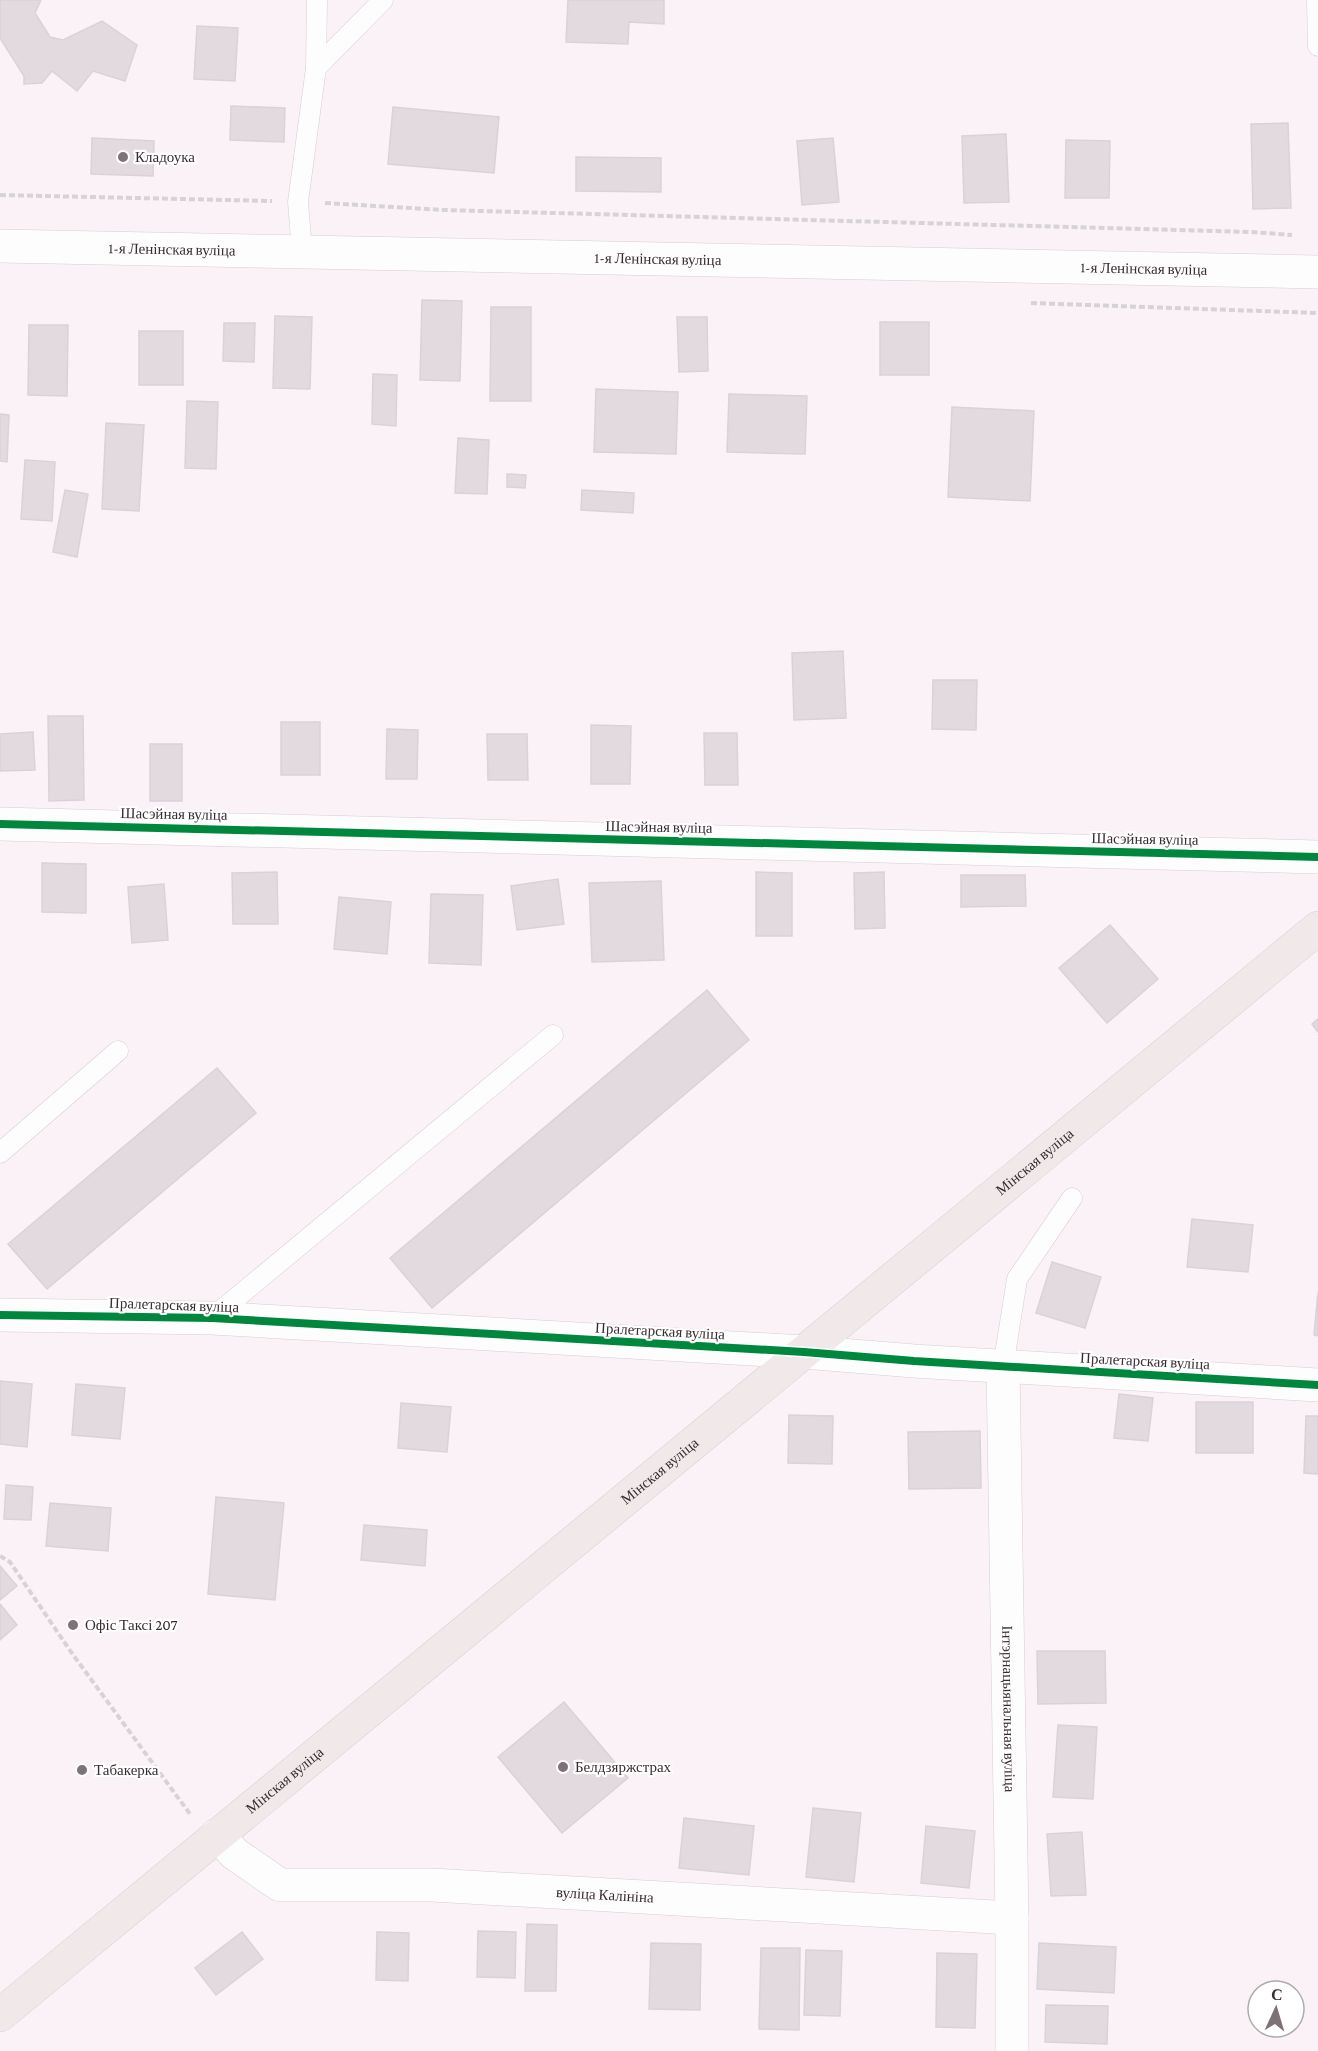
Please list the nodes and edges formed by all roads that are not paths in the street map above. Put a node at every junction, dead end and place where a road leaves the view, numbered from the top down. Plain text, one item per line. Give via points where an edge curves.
1 (317, 0) edge
2 (383, 0) edge
3 (1317, 0) edge
4 (1318, 46) edge
5 (316, 68) junction
6 (0, 246) edge
7 (302, 251) junction
8 (1318, 272) edge
9 (0, 824) edge
10 (1318, 857) edge
11 (1318, 927) edge
12 (553, 1035) dead end
13 (118, 1051) dead end
14 (0, 1153) edge
15 (1072, 1198) dead end
16 (0, 1315) edge
17 (212, 1318) junction
18 (804, 1352) junction
19 (1003, 1367) junction
20 (1318, 1385) edge
21 (205, 1826) junction
22 (1012, 1918) junction
23 (0, 2014) edge
24 (1012, 2051) edge

1 - 5 lane
2 - 5 lane
3 - 4 lane
5 - 7 lane via 298,202
6 - 7 street, 1-я Ленінская вуліца
7 - 8 street, 1-я Ленінская вуліца
9 - 10 street, Шасэйная вуліца
11 - 18 main road, Мінская вуліца
12 - 17 lane
13 - 14 lane
15 - 19 lane via 1017,1279
16 - 17 street, Пралетарская вуліца
17 - 18 street, Пралетарская вуліца
18 - 19 street, Пралетарская вуліца
18 - 21 main road, Мінская вуліца
19 - 20 street, Пралетарская вуліца
19 - 22 street, Інтэрнацыянальная вуліца
21 - 22 street, вуліца Калініна via 235,1854 280,1885 432,1885
21 - 23 main road, Мінская вуліца
22 - 24 street, Інтэрнацыянальная вуліца

